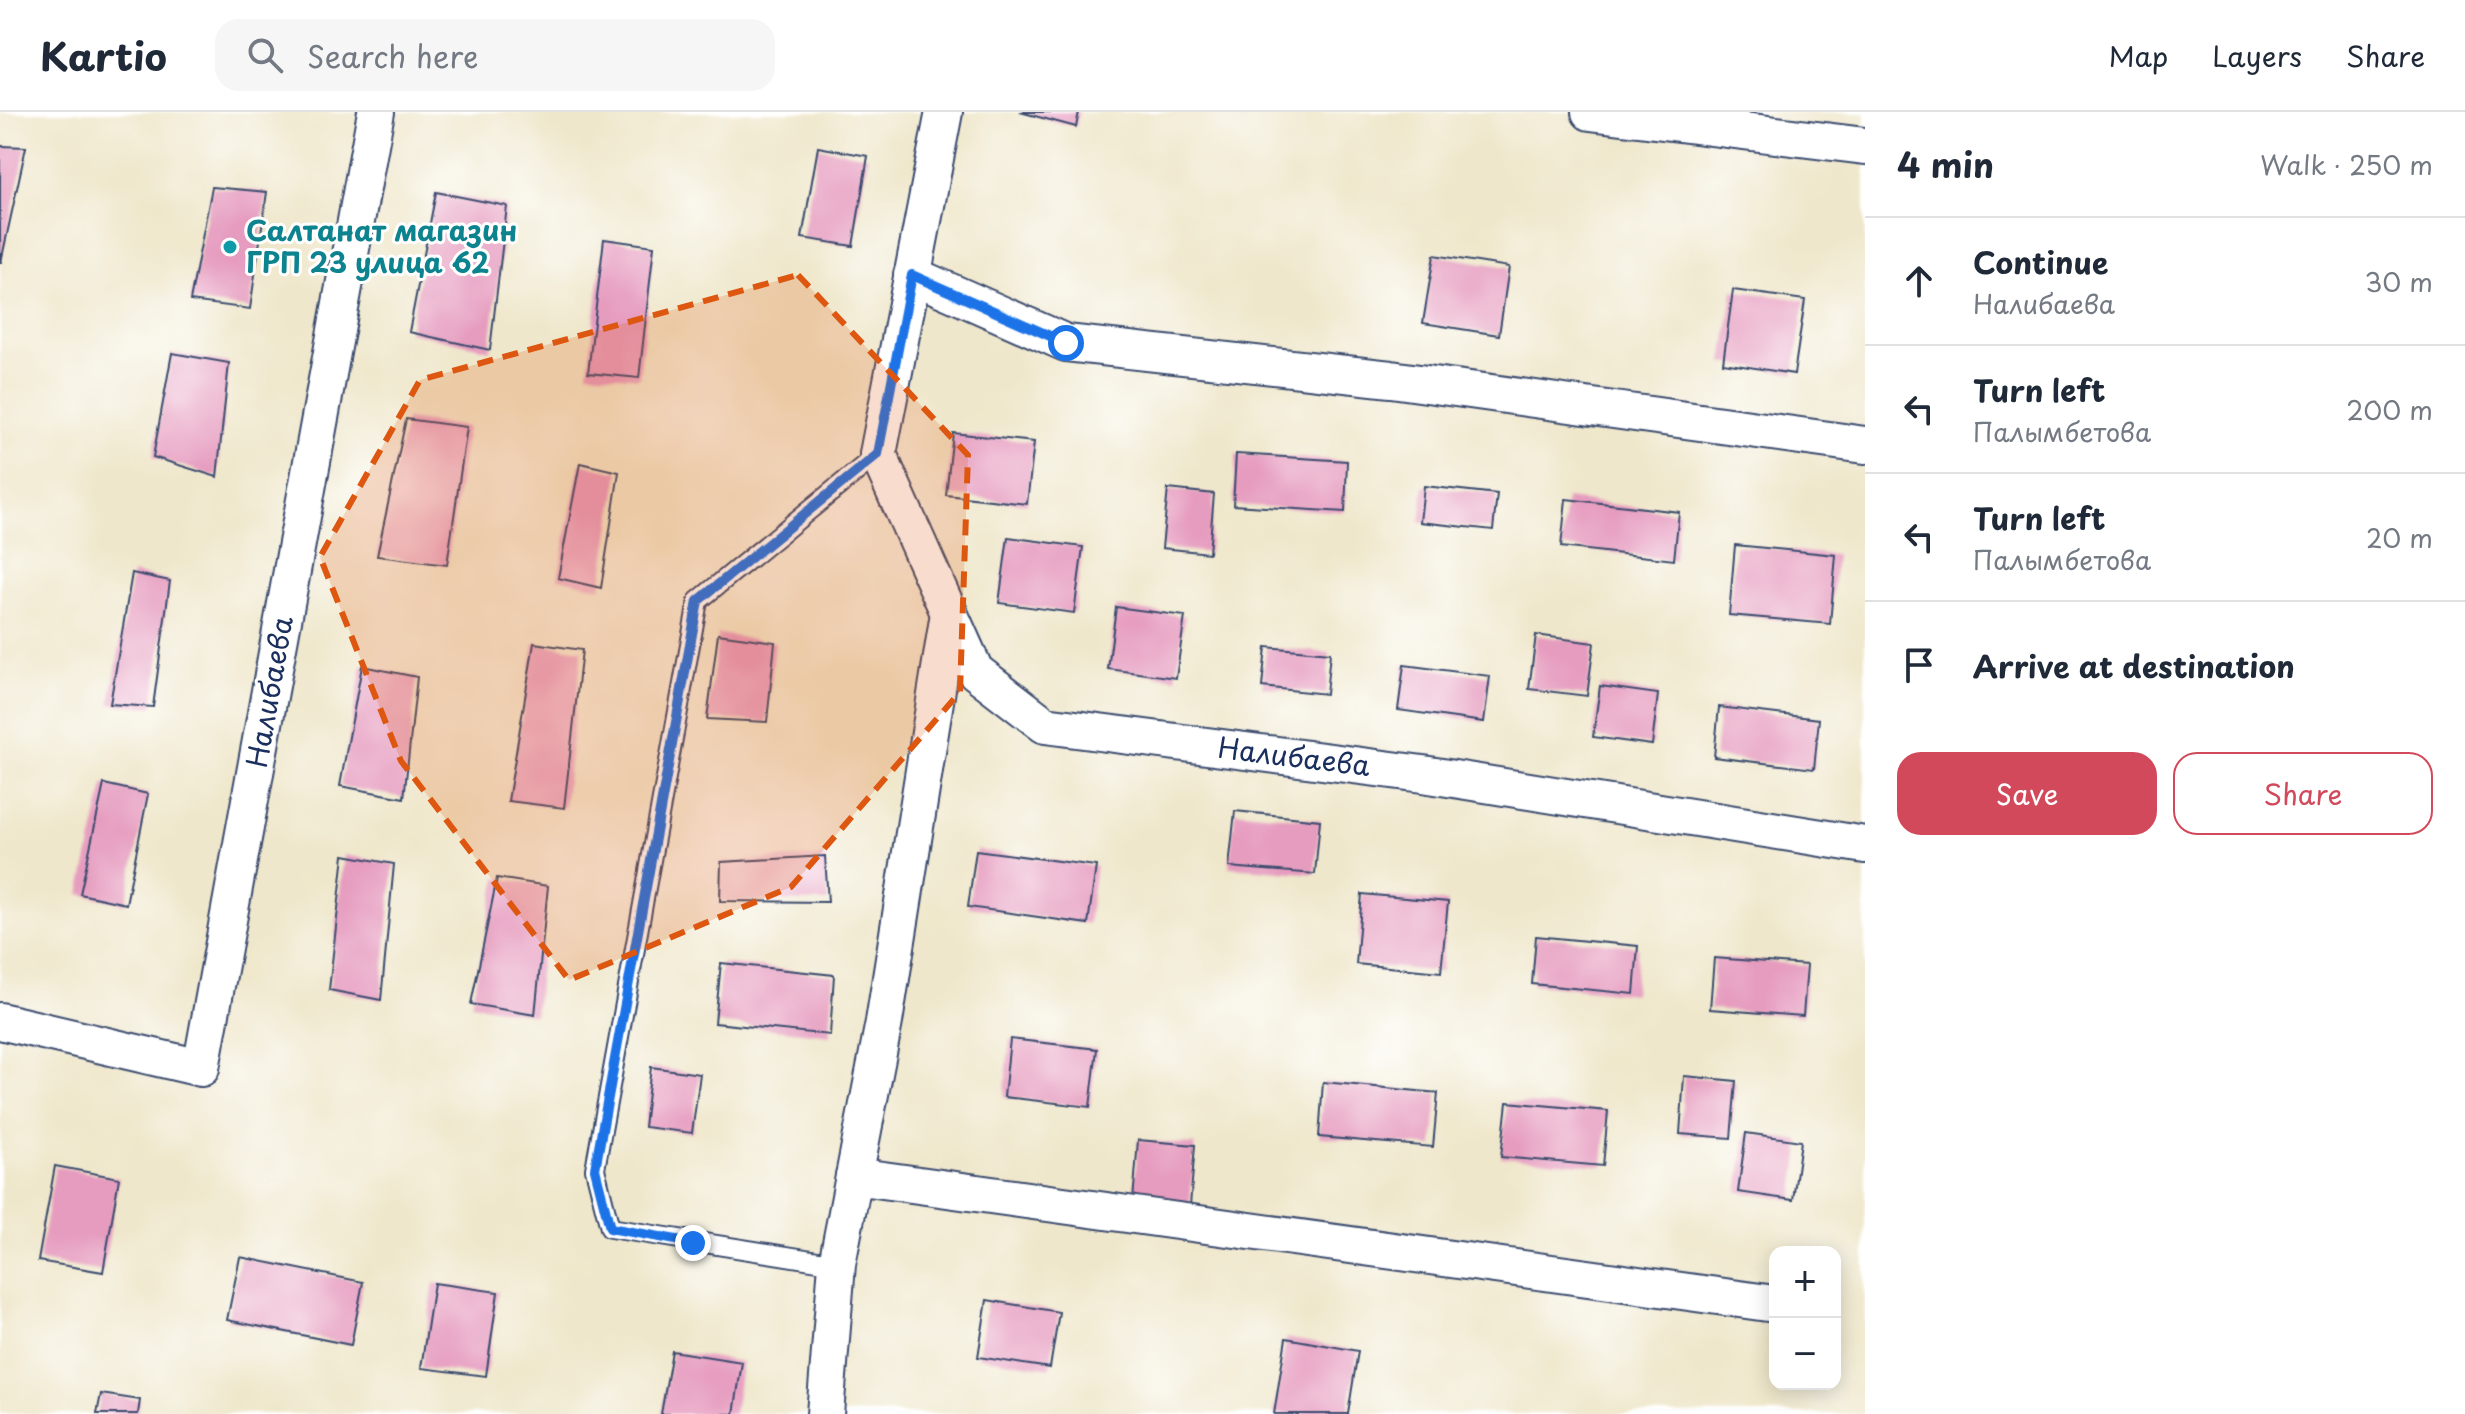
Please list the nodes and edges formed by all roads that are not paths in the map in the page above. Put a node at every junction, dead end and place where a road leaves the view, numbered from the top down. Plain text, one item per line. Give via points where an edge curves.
1 (376, 112) edge
2 (944, 112) edge
3 (1590, 112) edge
4 (1865, 146) edge
5 (912, 275) junction
6 (1865, 445) edge
7 (878, 454) junction
8 (949, 613) junction
9 (1865, 845) edge
10 (0, 1021) edge
11 (854, 1176) junction
12 (837, 1264) junction
13 (1769, 1303) edge
14 (825, 1414) edge

1 - 10 street, Налибаева via 201,1068
2 - 5 street
3 - 4 street
5 - 6 street via 1066,343 1391,379
5 - 7 street
7 - 8 street, Налибаева
7 - 12 lane via 698,601 595,1169 610,1228
8 - 9 street, Налибаева via 975,671 1045,725 1423,774
8 - 11 street
11 - 12 street
11 - 13 street
12 - 14 street

